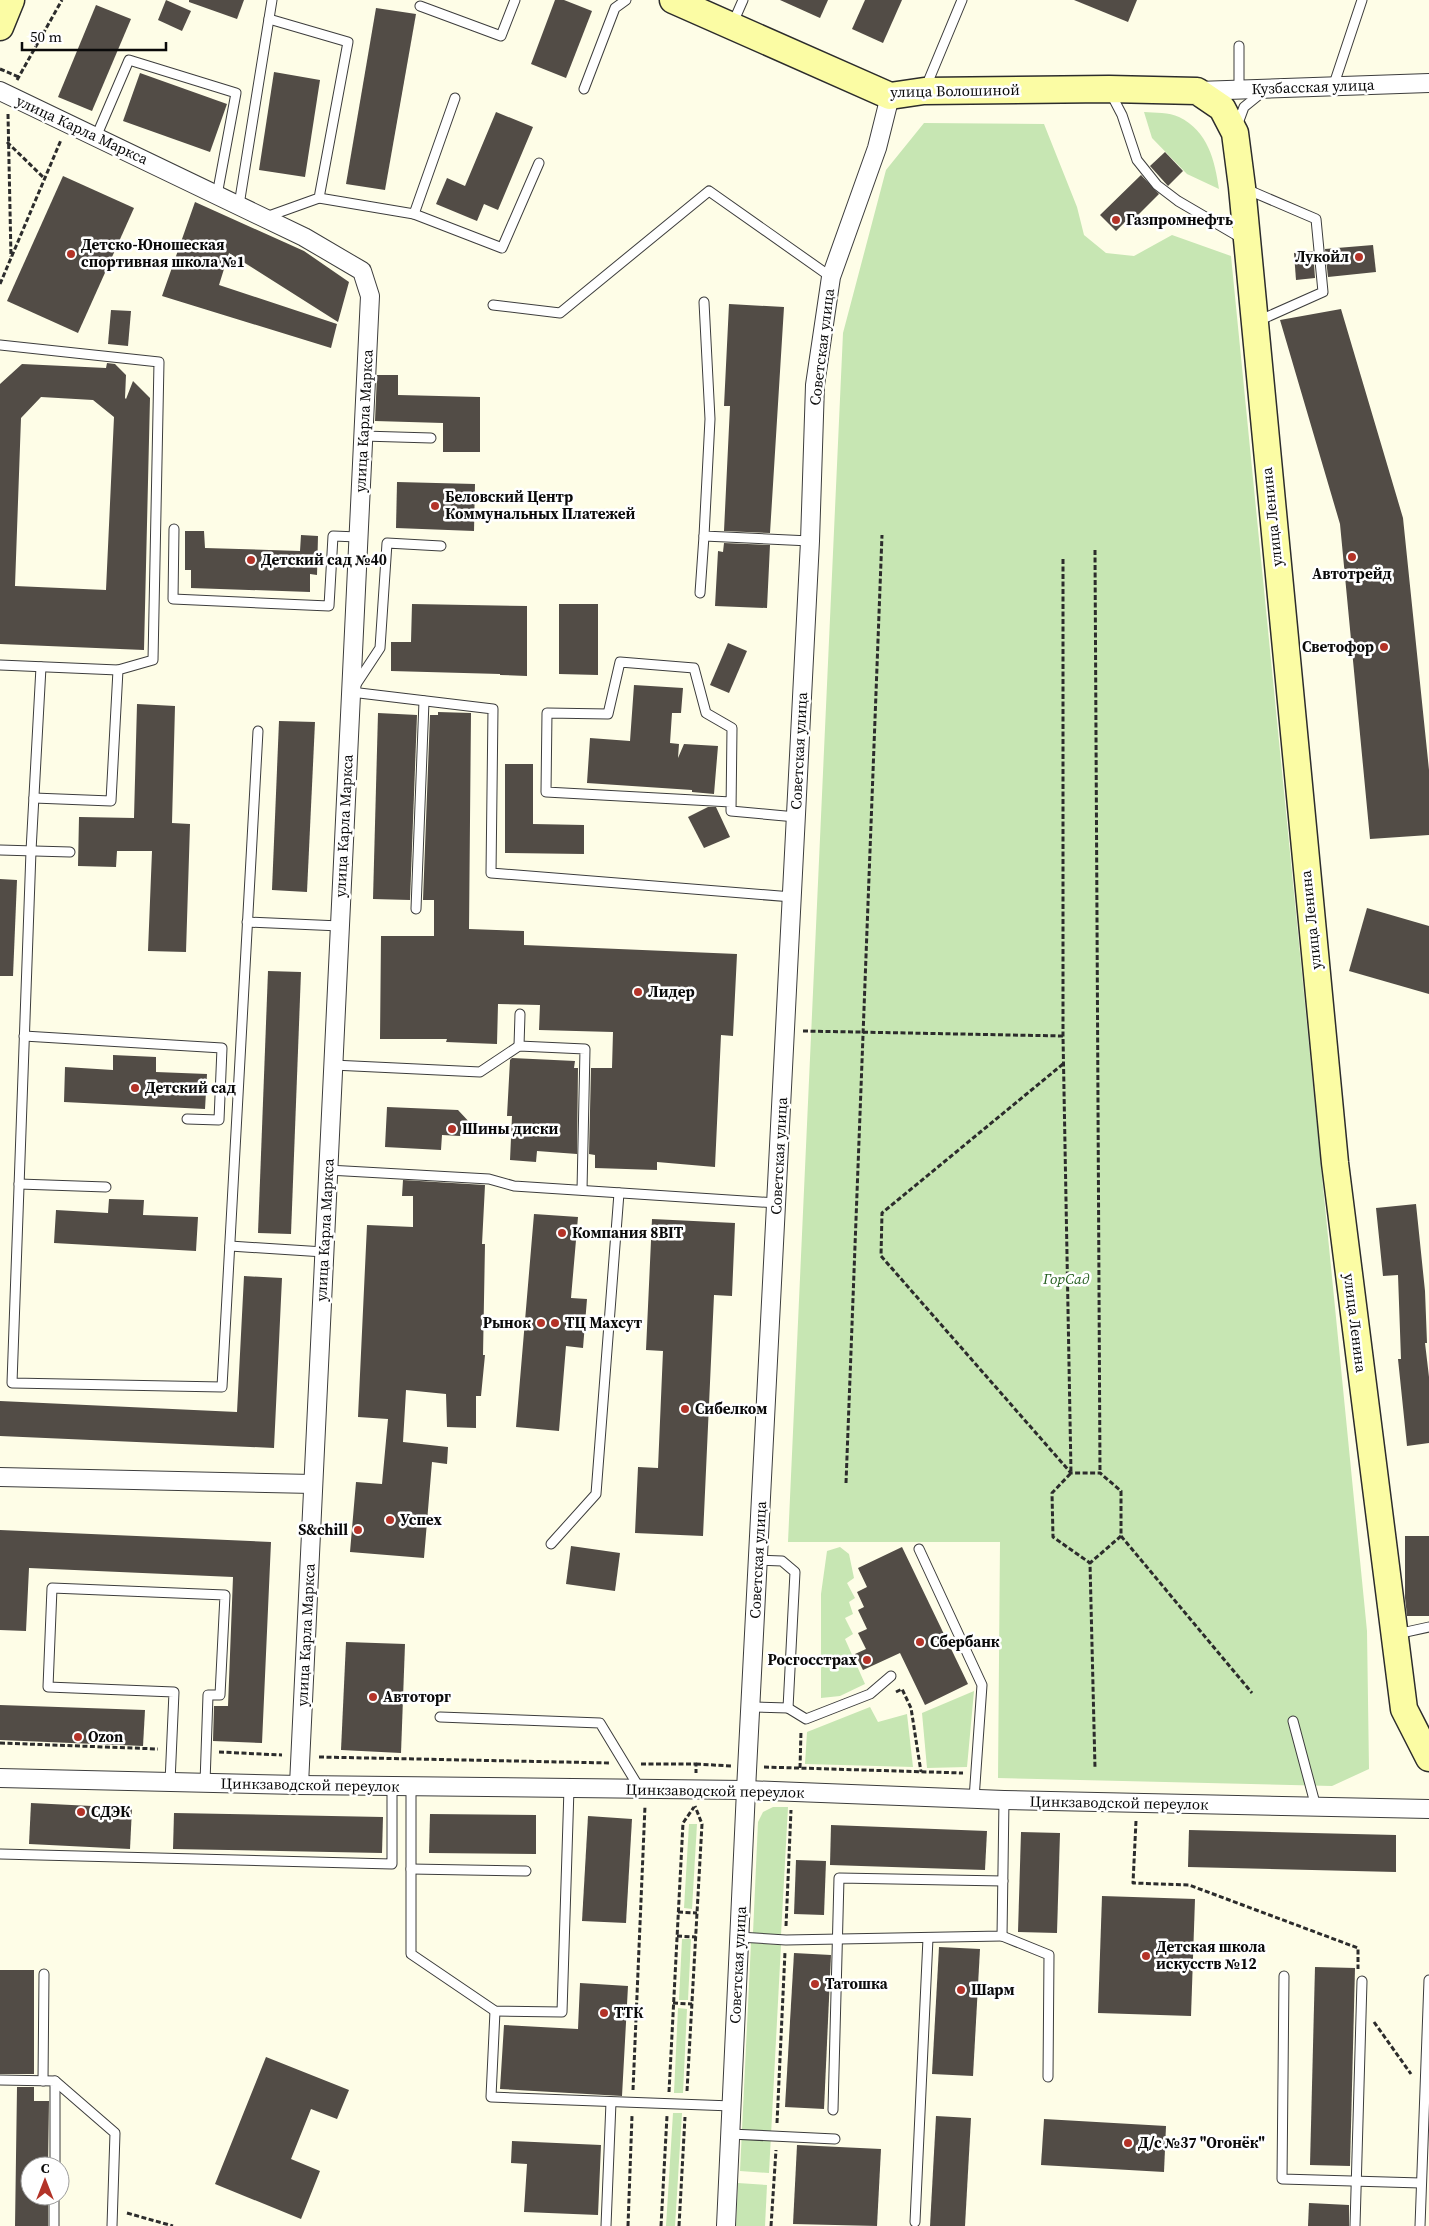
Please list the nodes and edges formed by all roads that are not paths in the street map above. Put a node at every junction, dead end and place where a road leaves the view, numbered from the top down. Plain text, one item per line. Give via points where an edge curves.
1 (12, 0) edge
2 (272, 0) edge
3 (515, 0) edge
4 (626, 0) edge
5 (673, 0) edge
6 (743, 0) edge
7 (962, 0) edge
8 (1362, 0) edge
9 (420, 6) dead end
10 (269, 19) junction
11 (732, 26) junction
12 (0, 27) edge
13 (1239, 46) dead end
14 (1429, 83) edge
15 (1333, 87) junction
16 (1109, 89) junction
17 (1267, 89) junction
18 (584, 90) dead end
19 (1239, 90) junction
20 (924, 91) junction
21 (1197, 91) junction
22 (4, 93) edge
23 (890, 96) junction
24 (455, 98) dead end
25 (1235, 134) junction
26 (96, 137) junction
27 (539, 163) dead end
28 (1242, 188) junction
29 (217, 195) junction
30 (319, 198) junction
31 (238, 205) junction
32 (414, 214) junction
33 (264, 218) junction
34 (1246, 241) junction
35 (831, 277) junction
36 (704, 302) dead end
37 (493, 305) dead end
38 (1254, 323) junction
39 (0, 345) edge
40 (363, 436) junction
41 (431, 438) dead end
42 (174, 529) dead end
43 (704, 536) junction
44 (358, 537) junction
45 (810, 541) junction
46 (441, 546) dead end
47 (700, 593) dead end
48 (0, 665) edge
49 (40, 667) junction
50 (118, 670) junction
51 (351, 692) junction
52 (424, 701) junction
53 (258, 731) dead end
54 (34, 798) junction
55 (731, 802) junction
56 (796, 818) junction
57 (0, 850) edge
58 (31, 851) junction
59 (70, 852) dead end
60 (792, 898) junction
61 (416, 909) dead end
62 (247, 922) junction
63 (340, 926) junction
64 (520, 1014) dead end
65 (24, 1036) junction
66 (519, 1046) junction
67 (333, 1064) junction
68 (187, 1119) dead end
69 (328, 1170) junction
70 (19, 1184) junction
71 (106, 1187) dead end
72 (582, 1190) junction
73 (619, 1193) junction
74 (776, 1203) junction
75 (230, 1246) junction
76 (324, 1252) junction
77 (0, 1477) edge
78 (313, 1484) junction
79 (551, 1544) dead end
80 (919, 1549) dead end
81 (758, 1560) junction
82 (1429, 1627) edge
83 (1395, 1635) junction
84 (891, 1676) dead end
85 (750, 1707) junction
86 (788, 1708) junction
87 (440, 1717) dead end
88 (1294, 1721) dead end
89 (1429, 1758) edge
90 (0, 1778) edge
91 (170, 1782) junction
92 (205, 1783) junction
93 (300, 1785) junction
94 (392, 1786) junction
95 (411, 1786) junction
96 (569, 1788) junction
97 (640, 1789) junction
98 (746, 1790) junction
99 (974, 1799) junction
100 (1004, 1800) junction
101 (1316, 1807) junction
102 (1429, 1809) edge
103 (0, 1854) edge
104 (411, 1869) junction
105 (526, 1871) dead end
106 (1003, 1881) junction
107 (1002, 1936) junction
108 (739, 1937) junction
109 (928, 1938) junction
110 (838, 1939) junction
111 (44, 1974) dead end
112 (1284, 1976) dead end
113 (1429, 1980) edge
114 (1362, 1982) dead end
115 (495, 2011) junction
116 (1048, 2077) dead end
117 (0, 2080) edge
118 (43, 2081) junction
119 (55, 2081) junction
120 (611, 2102) junction
121 (732, 2106) junction
122 (833, 2110) dead end
123 (730, 2134) junction
124 (835, 2139) dead end
125 (1426, 2139) edge
126 (55, 2156) edge
127 (1356, 2181) junction
128 (1421, 2183) junction
129 (54, 2206) edge
130 (915, 2222) dead end
131 (54, 2226) edge
132 (112, 2226) edge
133 (606, 2226) edge
134 (726, 2226) edge
135 (1355, 2226) edge
136 (1420, 2226) edge

1 - 12 street
2 - 10 lane
3 - 9 lane via 501,36
4 - 18 lane via 615,8
5 - 11 street, улица Волошиной
6 - 11 lane
7 - 20 lane
8 - 15 lane
10 - 30 lane via 348,42
10 - 31 lane
11 - 23 street, улица Волошиной
13 - 19 lane
14 - 15 street, Кузбасская улица
15 - 17 street, Кузбасская улица
16 - 20 street, улица Волошиной
16 - 21 street, улица Волошиной
16 - 34 lane via 1122,115 1137,160 1156,185
17 - 19 street, Кузбасская улица
17 - 25 lane via 1244,107
19 - 21 street, Кузбасская улица
20 - 23 street, улица Волошиной
21 - 25 street, улица Ленина via 1222,108
22 - 26 street, улица Карла Маркса
23 - 35 street, Советская улица via 877,148
24 - 32 lane
25 - 28 street, улица Ленина
26 - 29 street, улица Карла Маркса
26 - 29 lane via 129,60 236,93
27 - 32 lane via 502,248
28 - 34 street, улица Ленина
28 - 38 lane via 1316,219 1323,292
29 - 31 street, улица Карла Маркса
30 - 32 lane
30 - 33 lane
31 - 33 street, улица Карла Маркса
33 - 40 street, улица Карла Маркса via 362,271 370,296
34 - 38 street, улица Ленина
35 - 37 lane via 709,191 560,313
35 - 45 street, Советская улица via 815,385
36 - 43 lane via 710,419
38 - 83 street, улица Ленина via 1335,1164
39 - 50 lane via 159,362 153,660
40 - 41 lane
40 - 44 street, улица Карла Маркса
42 - 44 lane via 173,599 329,606 333,536
43 - 45 lane
43 - 47 lane
44 - 51 street, улица Карла Маркса
45 - 56 street, Советская улица
46 - 51 lane via 387,543 380,648
48 - 49 lane
49 - 50 lane
49 - 54 lane
50 - 54 lane via 111,801
51 - 52 lane
51 - 63 street, улица Карла Маркса
52 - 60 lane via 493,708 491,873
52 - 61 lane
53 - 62 lane
54 - 58 lane
55 - 55 lane via 732,728 706,713 694,668 620,662 608,714 548,713 546,792
55 - 56 lane via 731,811
56 - 60 street, Советская улица
57 - 58 lane
58 - 59 lane
58 - 65 lane
60 - 74 street, Советская улица
62 - 63 lane
62 - 75 lane
63 - 67 street, улица Карла Маркса
64 - 66 lane
65 - 68 lane via 222,1048 219,1120
65 - 70 lane
66 - 67 lane via 480,1072
66 - 72 lane via 585,1049
67 - 69 street, улица Карла Маркса
69 - 72 lane via 489,1179 514,1186
69 - 76 street, улица Карла Маркса
70 - 71 lane
70 - 75 lane via 12,1383 222,1387
72 - 73 lane
73 - 74 lane
73 - 79 lane via 596,1494
74 - 81 street, Советская улица
75 - 76 lane
76 - 78 street, улица Карла Маркса
77 - 78 street
78 - 93 street, улица Карла Маркса
80 - 99 lane via 982,1685
81 - 85 street, Советская улица
81 - 86 lane via 782,1561 795,1572
82 - 83 lane
83 - 89 street, улица Ленина via 1404,1709
84 - 86 lane via 870,1694 806,1719
85 - 86 lane
85 - 98 street, Советская улица
87 - 97 lane via 600,1722
88 - 101 lane
90 - 91 street, Цинкзаводской переулок
91 - 92 street, Цинкзаводской переулок
91 - 92 lane via 174,1692 48,1687 52,1588 224,1595 220,1695 208,1695
92 - 93 street, Цинкзаводской переулок
93 - 94 street, Цинкзаводской переулок
94 - 95 street, Цинкзаводской переулок
94 - 103 lane via 392,1864
95 - 96 street, Цинкзаводской переулок
95 - 104 lane
96 - 97 street, Цинкзаводской переулок
96 - 115 lane via 562,2012
97 - 98 street, Цинкзаводской переулок via 695,1798
98 - 99 street, Цинкзаводской переулок
98 - 108 street, Советская улица
99 - 100 street, Цинкзаводской переулок
100 - 101 street, Цинкзаводской переулок
100 - 106 lane
101 - 102 street, Цинкзаводской переулок
104 - 105 lane
104 - 115 lane via 411,1954
106 - 107 lane
106 - 110 lane via 839,1878
107 - 109 lane
107 - 116 lane via 1049,1955
108 - 110 lane
108 - 121 street, Советская улица
109 - 110 lane
109 - 130 lane
110 - 122 lane
111 - 118 lane
112 - 127 lane via 1282,2179
113 - 125 lane
114 - 127 lane
115 - 120 lane via 491,2098
117 - 118 lane
118 - 119 lane
119 - 126 lane
119 - 132 lane via 115,2133
120 - 121 lane
120 - 133 lane
121 - 123 street, Советская улица
123 - 124 lane
123 - 134 street, Советская улица
125 - 128 lane
127 - 128 lane
127 - 135 lane
128 - 136 lane
129 - 131 lane

